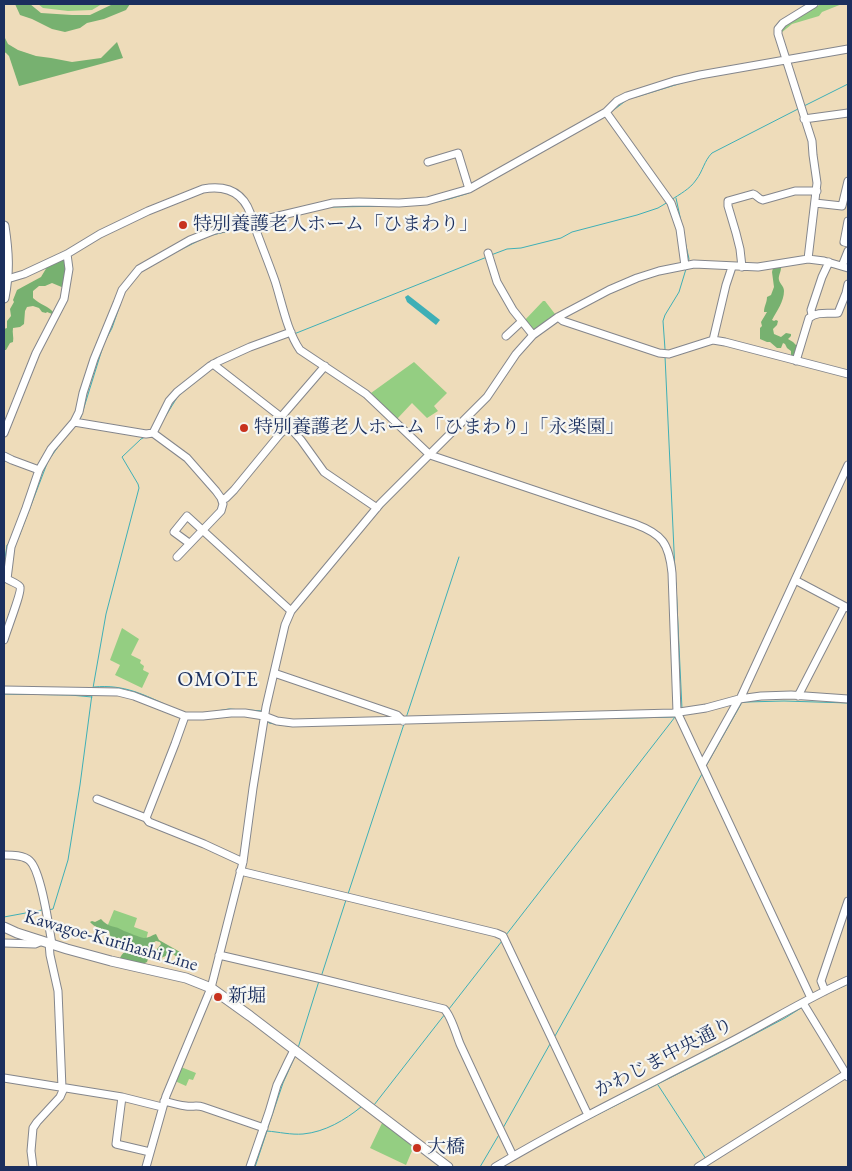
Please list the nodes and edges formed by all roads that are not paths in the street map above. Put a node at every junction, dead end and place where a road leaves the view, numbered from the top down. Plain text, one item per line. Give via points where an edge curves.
1 (814, 4) edge
2 (848, 48) edge
3 (787, 62) junction
4 (606, 112) junction
5 (848, 113) edge
6 (804, 119) junction
7 (428, 162) dead end
8 (848, 181) edge
9 (469, 189) junction
10 (817, 191) junction
11 (815, 203) junction
12 (845, 208) edge
13 (848, 221) edge
14 (253, 222) junction
15 (4, 226) edge
16 (848, 243) edge
17 (848, 251) edge
18 (488, 253) dead end
19 (67, 254) junction
20 (808, 259) junction
21 (829, 262) junction
22 (685, 266) junction
23 (732, 267) junction
24 (742, 267) junction
25 (845, 267) edge
26 (5, 280) edge
27 (848, 284) edge
28 (4, 298) edge
29 (812, 316) junction
30 (558, 317) junction
31 (521, 322) junction
32 (291, 332) junction
33 (532, 335) junction
34 (506, 336) dead end
35 (713, 340) junction
36 (796, 361) junction
37 (213, 364) junction
38 (324, 366) junction
39 (848, 374) edge
40 (281, 417) junction
41 (74, 422) junction
42 (289, 428) junction
43 (4, 433) edge
44 (153, 433) junction
45 (430, 455) junction
46 (4, 456) edge
47 (848, 465) edge
48 (39, 470) junction
49 (222, 500) junction
50 (376, 508) junction
51 (202, 530) junction
52 (4, 541) edge
53 (188, 543) junction
54 (12, 544) junction
55 (177, 557) dead end
56 (795, 580) junction
57 (846, 608) edge
58 (291, 612) junction
59 (4, 640) edge
60 (274, 673) junction
61 (4, 690) edge
62 (798, 696) junction
63 (848, 698) edge
64 (740, 699) junction
65 (677, 712) junction
66 (185, 716) junction
67 (264, 716) junction
68 (403, 721) junction
69 (702, 765) junction
70 (97, 799) dead end
71 (146, 818) junction
72 (4, 854) edge
73 (243, 862) junction
74 (240, 871) junction
75 (848, 901) edge
76 (4, 927) edge
77 (4, 943) edge
78 (48, 943) junction
79 (219, 955) junction
80 (848, 980) edge
81 (211, 988) junction
82 (825, 991) junction
83 (811, 998) junction
84 (803, 1003) junction
85 (294, 1050) junction
86 (847, 1076) edge
87 (4, 1078) edge
88 (63, 1088) junction
89 (122, 1097) junction
90 (163, 1104) junction
91 (588, 1115) junction
92 (264, 1128) junction
93 (150, 1152) junction
94 (513, 1156) junction
95 (33, 1167) edge
96 (146, 1167) edge
97 (250, 1167) edge
98 (448, 1167) edge
99 (495, 1167) edge
100 (698, 1167) edge

1 - 3 street via 786,20 778,29
2 - 3 street
3 - 4 street via 674,81 627,96
3 - 6 street
4 - 9 street
4 - 22 street via 672,203 680,229
5 - 6 street
6 - 10 street via 812,141
7 - 9 street via 458,153
8 - 12 street
9 - 14 street via 427,201 333,203
10 - 11 street
10 - 24 street via 795,191 763,200 752,194 728,201
11 - 12 street
11 - 20 street
13 - 16 street via 844,242
14 - 19 street via 240,196 213,187 148,210
14 - 32 street
14 - 41 street via 215,230 190,240 136,272 127,282 94,359
15 - 26 main road via 8,259
17 - 25 street
18 - 31 street via 497,282
19 - 26 street
19 - 43 street via 69,269 64,299 36,353
20 - 21 street
20 - 24 street via 764,267
21 - 25 street
21 - 29 street via 811,310
22 - 23 street
22 - 30 street via 631,281
23 - 24 street
23 - 35 street
26 - 28 main road
27 - 29 street via 838,313
29 - 36 street
30 - 33 street
30 - 35 street via 659,353 669,354
31 - 33 street
31 - 34 street
32 - 37 street via 250,346
32 - 38 street via 300,350
33 - 45 street via 487,397
35 - 36 street
36 - 39 street
37 - 40 street
37 - 44 street via 177,392
38 - 40 street
38 - 45 street via 366,394
40 - 42 street
41 - 44 street
41 - 48 street via 51,449
42 - 49 street via 280,434
42 - 50 street via 302,440 324,472
44 - 49 street via 186,458
45 - 50 street
45 - 65 street via 635,524 657,535 668,550 672,572
46 - 48 street
47 - 56 street
48 - 54 street
49 - 51 street via 221,511
50 - 58 street
51 - 53 street
51 - 53 street via 187,516 174,532
51 - 58 street
52 - 54 street
53 - 55 street
54 - 59 street via 7,579 19,585 20,595
56 - 57 street
56 - 64 street
57 - 62 street
58 - 60 street
60 - 67 street
60 - 68 street via 397,715
61 - 66 street via 118,692
62 - 63 street
62 - 64 street
64 - 65 street
64 - 69 street
65 - 68 street
65 - 69 street
66 - 67 street via 231,713
66 - 71 street
67 - 68 street via 293,723
67 - 73 street
69 - 83 street
70 - 71 street
71 - 73 street
72 - 78 street via 26,858 34,867
73 - 74 street
74 - 79 street
74 - 91 street via 503,936
75 - 82 street via 821,981
76 - 78 main road, Kawagoe-Kurihashi Line
77 - 78 street
78 - 81 main road, Kawagoe-Kurihashi Line via 186,978
78 - 88 street via 58,991
79 - 81 street
79 - 94 street via 444,1009
80 - 82 street, かわじま中央通り
81 - 85 main road, Kawagoe-Kurihashi Line
81 - 90 street
82 - 83 street, かわじま中央通り
83 - 84 street, かわじま中央通り
84 - 86 street
84 - 91 street, かわじま中央通り
85 - 92 street via 277,1085
85 - 98 main road, Kawagoe-Kurihashi Line
86 - 100 street
87 - 88 street
88 - 89 street
88 - 95 street via 33,1128
89 - 90 street
89 - 93 street via 116,1144
90 - 92 street via 203,1107
90 - 93 street
91 - 94 street, かわじま中央通り
92 - 97 street
93 - 96 street
94 - 99 street, かわじま中央通り

